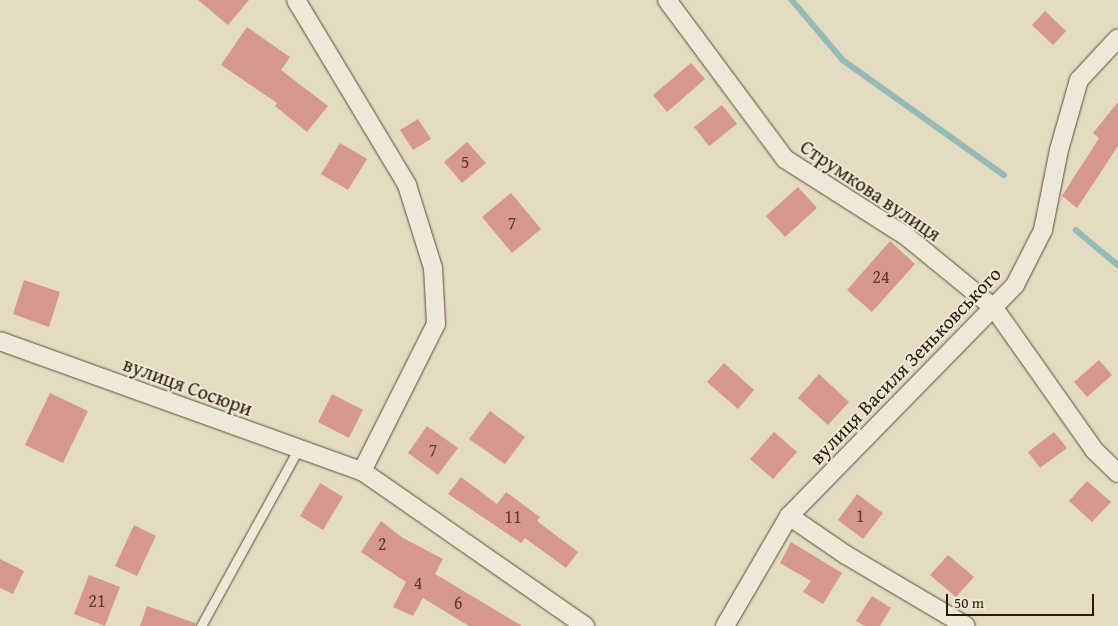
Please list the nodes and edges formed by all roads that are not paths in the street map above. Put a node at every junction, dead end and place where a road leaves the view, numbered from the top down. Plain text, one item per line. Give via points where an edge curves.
1 (296, 0) edge
2 (667, 0) edge
3 (1118, 38) edge
4 (994, 308) junction
5 (0, 341) edge
6 (299, 448) junction
7 (362, 471) junction
8 (1118, 473) edge
9 (789, 516) junction
10 (201, 626) edge
11 (585, 626) edge
12 (725, 626) edge
13 (966, 626) edge

1 - 7 street via 408,185 433,268 436,324
2 - 4 street, Струмкова вулиця via 785,159 906,236
3 - 4 street, вулиця Василя Зеньковського via 1079,80 1058,150 1043,230 1014,285
4 - 8 street, Струмкова вулиця via 1094,450
4 - 9 street, вулиця Василя Зеньковського
5 - 6 street, вулиця Сосюри
6 - 7 street, вулиця Сосюри
6 - 10 lane
7 - 11 street
9 - 12 street, вулиця Василя Зеньковського
9 - 13 street via 846,555

